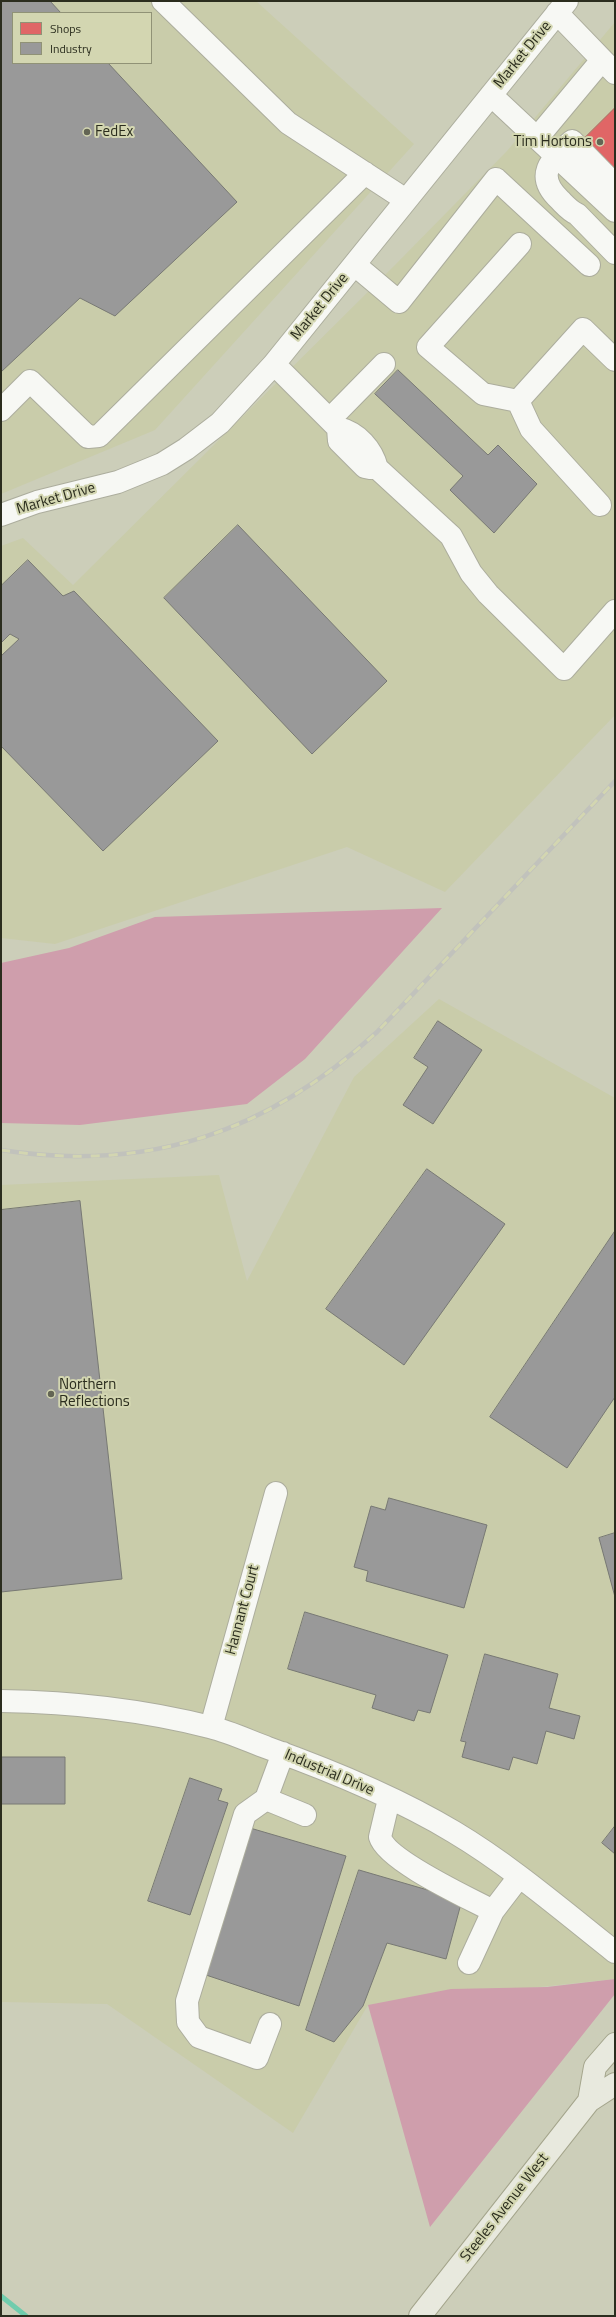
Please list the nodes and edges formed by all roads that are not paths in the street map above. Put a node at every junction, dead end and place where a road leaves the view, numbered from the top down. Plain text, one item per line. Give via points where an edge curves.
1 (163, 1) edge
2 (562, 7) edge
3 (609, 67) edge
4 (491, 95) junction
5 (536, 138) junction
6 (551, 164) junction
7 (365, 173) junction
8 (406, 200) junction
9 (614, 210) edge
10 (520, 244) dead end
11 (615, 253) edge
12 (355, 265) junction
13 (589, 265) dead end
14 (615, 360) edge
15 (274, 364) junction
16 (384, 364) dead end
17 (518, 401) junction
18 (1, 410) edge
19 (334, 423) junction
20 (600, 504) dead end
21 (1, 515) edge
22 (615, 611) edge
23 (276, 1492) dead end
24 (1, 1701) edge
25 (211, 1727) junction
26 (283, 1753) junction
27 (266, 1799) junction
28 (389, 1799) junction
29 (305, 1815) dead end
30 (519, 1877) junction
31 (493, 1911) junction
32 (615, 1952) edge
33 (469, 1963) dead end
34 (270, 2024) dead end
35 (615, 2044) edge
36 (615, 2084) edge
37 (589, 2100) junction
38 (420, 2316) edge

1 - 7 street via 288,123
2 - 3 street
2 - 4 street, Market Drive
3 - 5 street
4 - 5 street
4 - 8 street, Market Drive
5 - 6 street
6 - 9 street
6 - 11 street via 574,200 577,214
7 - 8 street
7 - 18 street via 99,436 88,437 30,381
8 - 12 street, Market Drive
10 - 17 street via 428,347 483,394
12 - 13 street via 399,302 496,179
12 - 15 street, Market Drive
14 - 17 street via 583,329
15 - 19 street
15 - 21 street, Market Drive via 220,423 162,464 118,482 37,502
16 - 19 street
17 - 20 street via 531,429
19 - 22 street via 351,431 373,454 377,468 452,536 471,573 488,594 564,669
23 - 25 street, Hannant Court
24 - 25 street, Industrial Drive via 109,1709
25 - 26 street, Industrial Drive
26 - 27 street
26 - 28 street, Industrial Drive via 319,1766
27 - 29 street
27 - 34 street via 245,1814 187,2001 188,2022 199,2037 257,2058
28 - 30 street, Industrial Drive via 454,1832
28 - 31 street via 380,1837 387,1849 408,1865
30 - 31 street
30 - 32 street, Industrial Drive
31 - 33 street
35 - 37 main road, Steeles Avenue West via 595,2067
36 - 37 main road, Steeles Avenue West
37 - 38 main road, Steeles Avenue West

